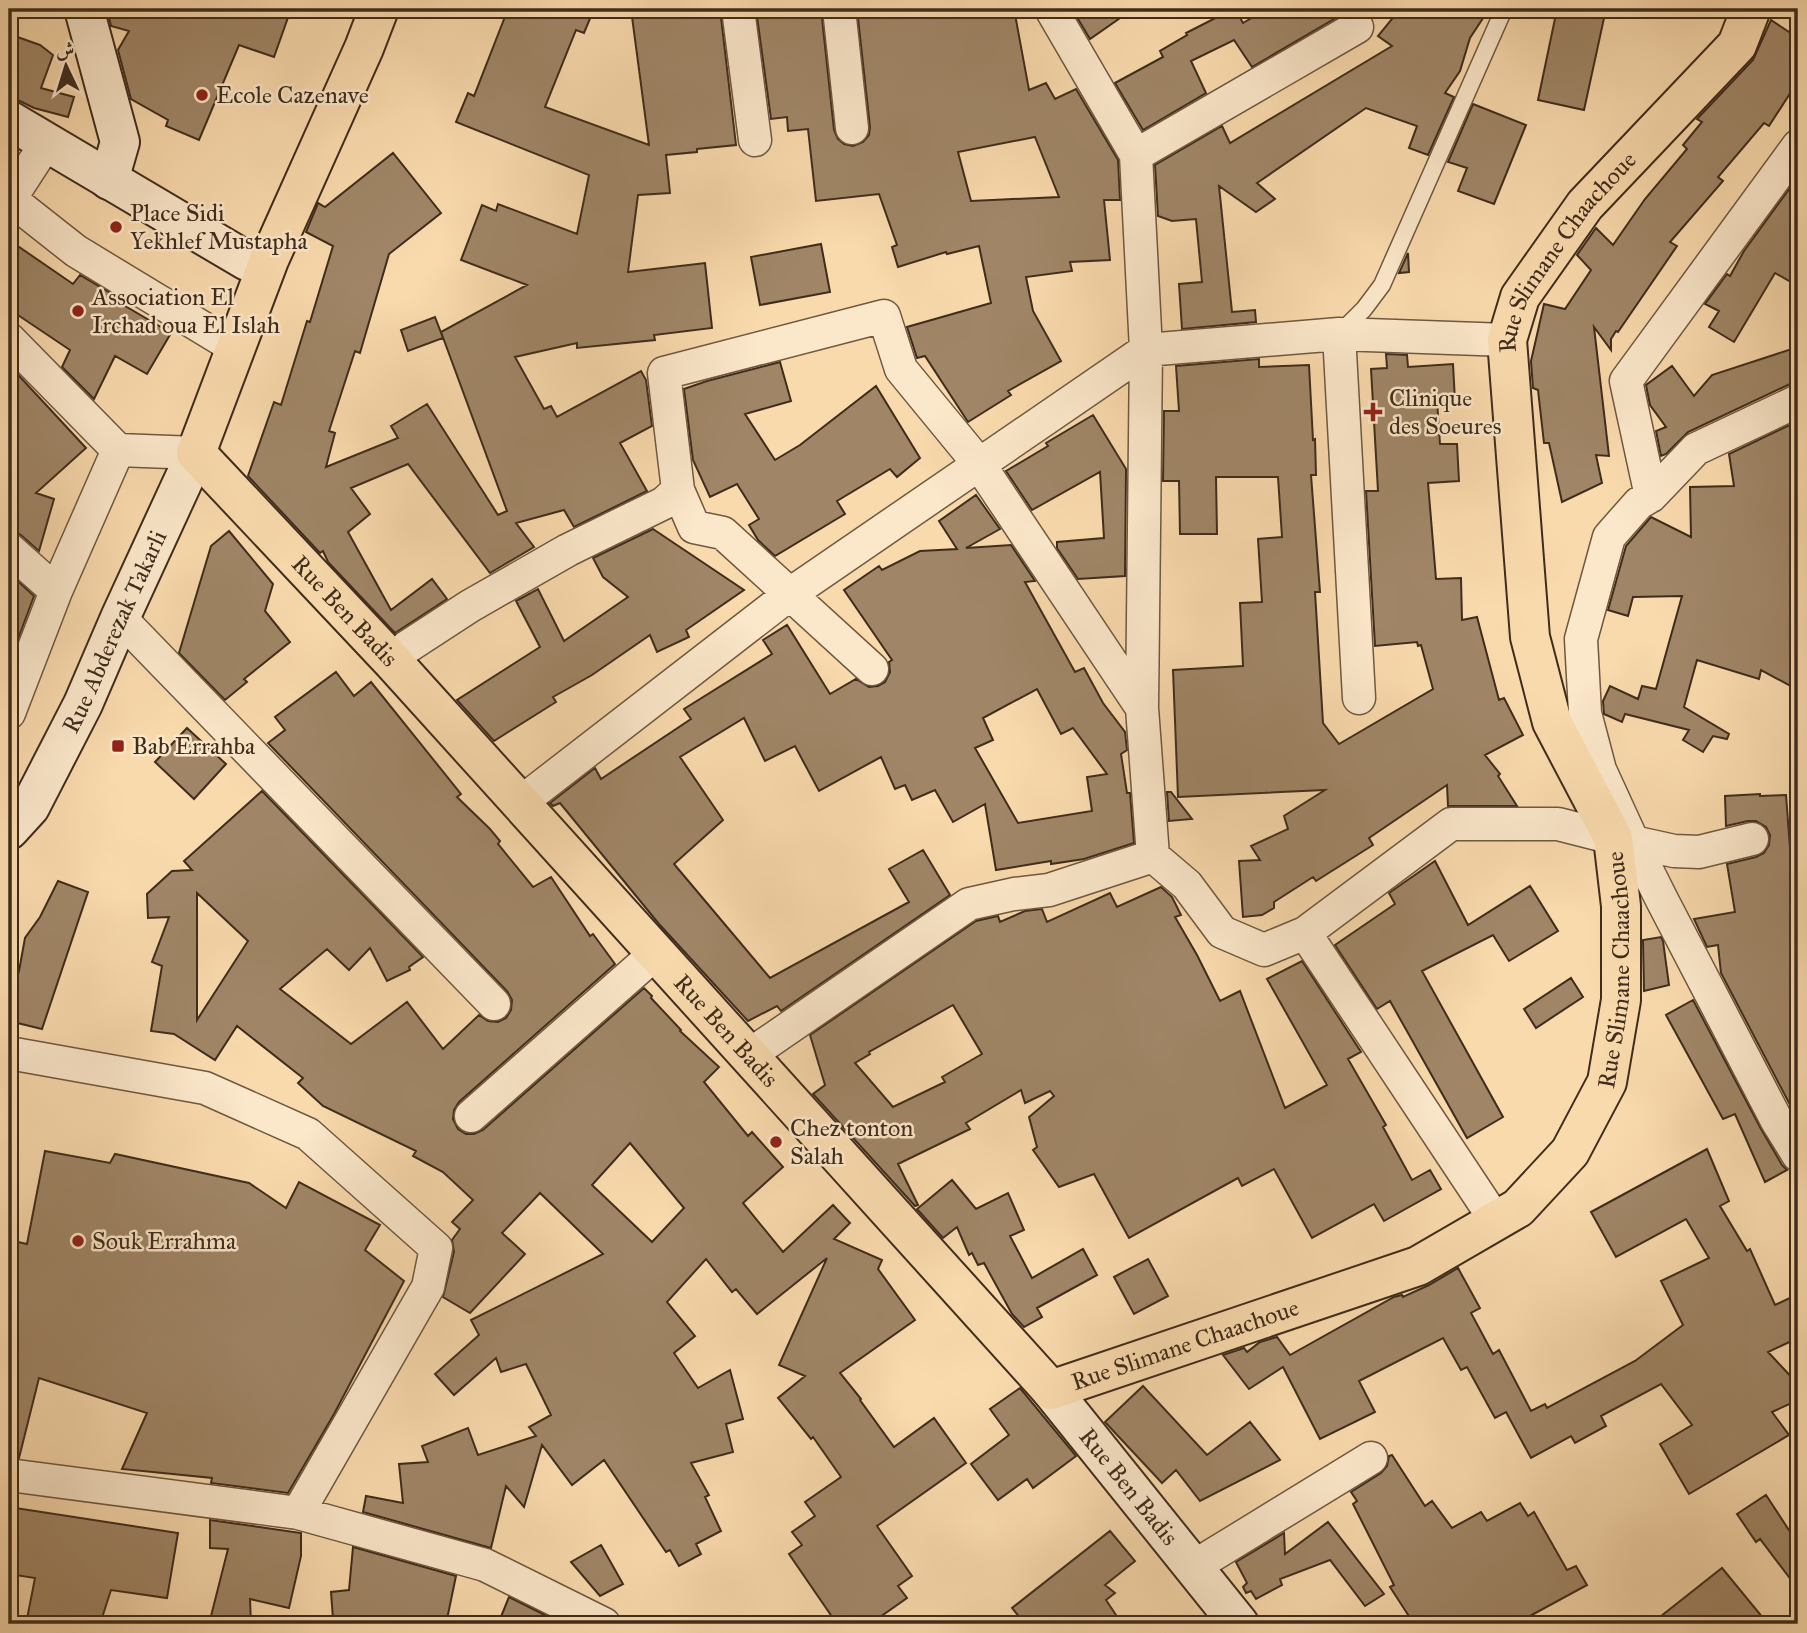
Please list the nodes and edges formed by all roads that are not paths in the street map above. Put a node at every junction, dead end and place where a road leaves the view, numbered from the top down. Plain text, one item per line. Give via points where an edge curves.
1 (84, 9) edge
2 (354, 9) edge
3 (379, 9) edge
4 (738, 9) edge
5 (839, 9) edge
6 (1051, 9) edge
7 (1504, 9) edge
8 (1751, 9) edge
9 (1357, 27) dead end
10 (9, 120) edge
11 (852, 128) dead end
12 (755, 140) dead end
13 (47, 142) junction
14 (1798, 146) edge
15 (1136, 155) junction
16 (109, 180) junction
17 (247, 261) junction
18 (1339, 334) junction
19 (9, 339) edge
20 (1507, 340) junction
21 (226, 342) junction
22 (1146, 350) junction
23 (1798, 401) edge
24 (118, 450) junction
25 (196, 453) junction
26 (979, 464) junction
27 (678, 490) junction
28 (1651, 496) junction
29 (9, 549) edge
30 (56, 591) junction
31 (790, 594) junction
32 (120, 618) junction
33 (392, 661) junction
34 (872, 669) dead end
35 (1359, 698) dead end
36 (1142, 708) junction
37 (9, 713) edge
38 (520, 803) junction
39 (19, 818) edge
40 (1752, 839) dead end
41 (1623, 840) junction
42 (1153, 856) junction
43 (1662, 900) junction
44 (1621, 906) junction
45 (1305, 933) junction
46 (656, 953) junction
47 (494, 1004) dead end
48 (9, 1053) edge
49 (748, 1055) junction
50 (471, 1116) dead end
51 (1798, 1155) edge
52 (1496, 1221) junction
53 (1051, 1390) junction
54 (1371, 1458) dead end
55 (9, 1475) edge
56 (298, 1513) junction
57 (1193, 1567) junction
58 (604, 1624) edge
59 (1239, 1624) edge

1 - 16 street via 120,142
2 - 17 main road, Rue Abderezak Takarli
3 - 25 main road, Rue Abderezak Takarli via 269,260
4 - 12 street
5 - 11 street
6 - 15 street
7 - 18 lane via 1382,285
8 - 20 main road, Rue Slimane Chaachoue via 1737,45 1585,205 1520,297
9 - 15 street
10 - 13 street
13 - 16 street
13 - 21 street via 10,199 76,251
14 - 28 street via 1626,381
15 - 22 street
16 - 17 street
17 - 21 main road, Rue Abderezak Takarli
18 - 20 street
18 - 22 street
18 - 35 street
19 - 24 street
20 - 41 main road, Rue Slimane Chaachoue via 1531,637 1552,722
21 - 25 main road, Rue Abderezak Takarli
22 - 26 street
22 - 36 street
23 - 28 street via 1696,449
24 - 25 street
24 - 30 street
25 - 32 street, Rue Abderezak Takarli
25 - 33 main road, Rue Ben Badis
26 - 27 street via 901,369 884,316 664,373
26 - 31 street
26 - 36 street
27 - 31 street via 694,527 723,533
27 - 33 street via 664,503 568,550 470,606
28 - 41 street via 1609,537 1581,639 1585,713
29 - 30 street
30 - 37 street
31 - 34 street
31 - 38 street
32 - 39 street, Rue Abderezak Takarli via 83,704
32 - 47 street
33 - 38 main road, Rue Ben Badis
36 - 42 street
38 - 46 main road, Rue Ben Badis
40 - 41 street via 1699,852
41 - 43 street
41 - 44 main road, Rue Slimane Chaachoue
41 - 45 street via 1558,824 1451,824
42 - 45 street via 1187,884 1222,932 1264,950
42 - 49 street via 1049,890 969,904
43 - 44 street
43 - 51 street
44 - 52 main road, Rue Slimane Chaachoue via 1621,1000 1608,1082 1570,1152 1518,1208
45 - 52 street
46 - 49 main road, Rue Ben Badis
46 - 50 street
48 - 56 street via 205,1088 308,1134 436,1248 428,1287
49 - 53 main road, Rue Ben Badis
52 - 53 main road, Rue Slimane Chaachoue via 1418,1266
53 - 57 street, Rue Ben Badis
54 - 57 street
55 - 56 street
56 - 58 street via 485,1565
57 - 59 street, Rue Ben Badis

